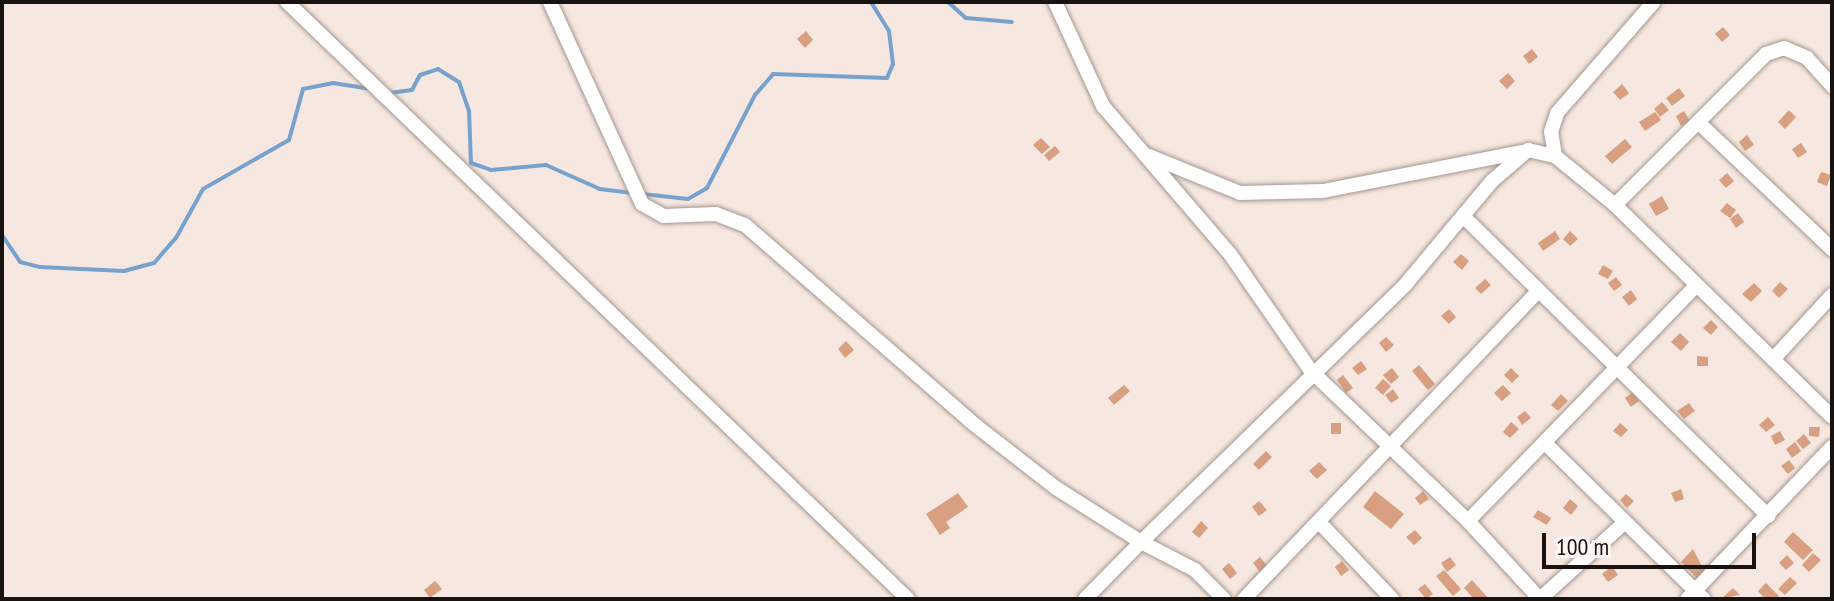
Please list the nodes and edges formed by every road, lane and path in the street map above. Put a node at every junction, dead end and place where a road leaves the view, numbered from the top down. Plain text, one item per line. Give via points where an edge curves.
1 (287, 2) edge
2 (550, 2) edge
3 (1055, 2) edge
4 (1654, 2) edge
5 (1832, 86) edge
6 (1698, 122) junction
7 (1521, 152) junction
8 (1145, 155) junction
9 (1555, 156) junction
10 (1615, 205) junction
11 (1466, 219) junction
12 (1832, 249) edge
13 (1695, 287) junction
14 (1538, 291) junction
15 (1832, 295) edge
16 (1775, 357) junction
17 (1618, 365) junction
18 (1311, 371) junction
19 (1832, 417) edge
20 (1546, 444) junction
21 (1393, 446) junction
22 (1832, 447) edge
23 (1768, 516) junction
24 (1468, 521) junction
25 (1320, 523) junction
26 (1623, 524) junction
27 (1141, 542) junction
28 (1696, 596) edge
29 (908, 599) edge
30 (1085, 599) edge
31 (1224, 599) edge
32 (1244, 599) edge
33 (1392, 599) edge
34 (1540, 599) edge

1 - 29 street
2 - 27 street via 642,204 664,216 716,214 745,225 975,425 1056,488
3 - 8 street via 1103,106
4 - 9 street via 1557,113 1551,132
5 - 6 street via 1807,58 1784,48 1766,54
6 - 10 street
6 - 12 street
7 - 8 street via 1323,191 1240,193
7 - 9 street
7 - 11 street
8 - 18 street via 1230,254
9 - 10 street
10 - 13 street
11 - 14 street
11 - 18 street via 1405,285
13 - 16 street
13 - 17 street
14 - 17 street
14 - 21 street
15 - 16 street
16 - 19 street
17 - 20 street
17 - 23 street
18 - 21 street
18 - 27 street
20 - 24 street
20 - 26 street
21 - 24 street
21 - 25 street
22 - 23 street
23 - 28 street
24 - 34 street
25 - 32 street
25 - 33 street
26 - 28 street
26 - 34 street
27 - 30 street
27 - 31 street via 1195,570

